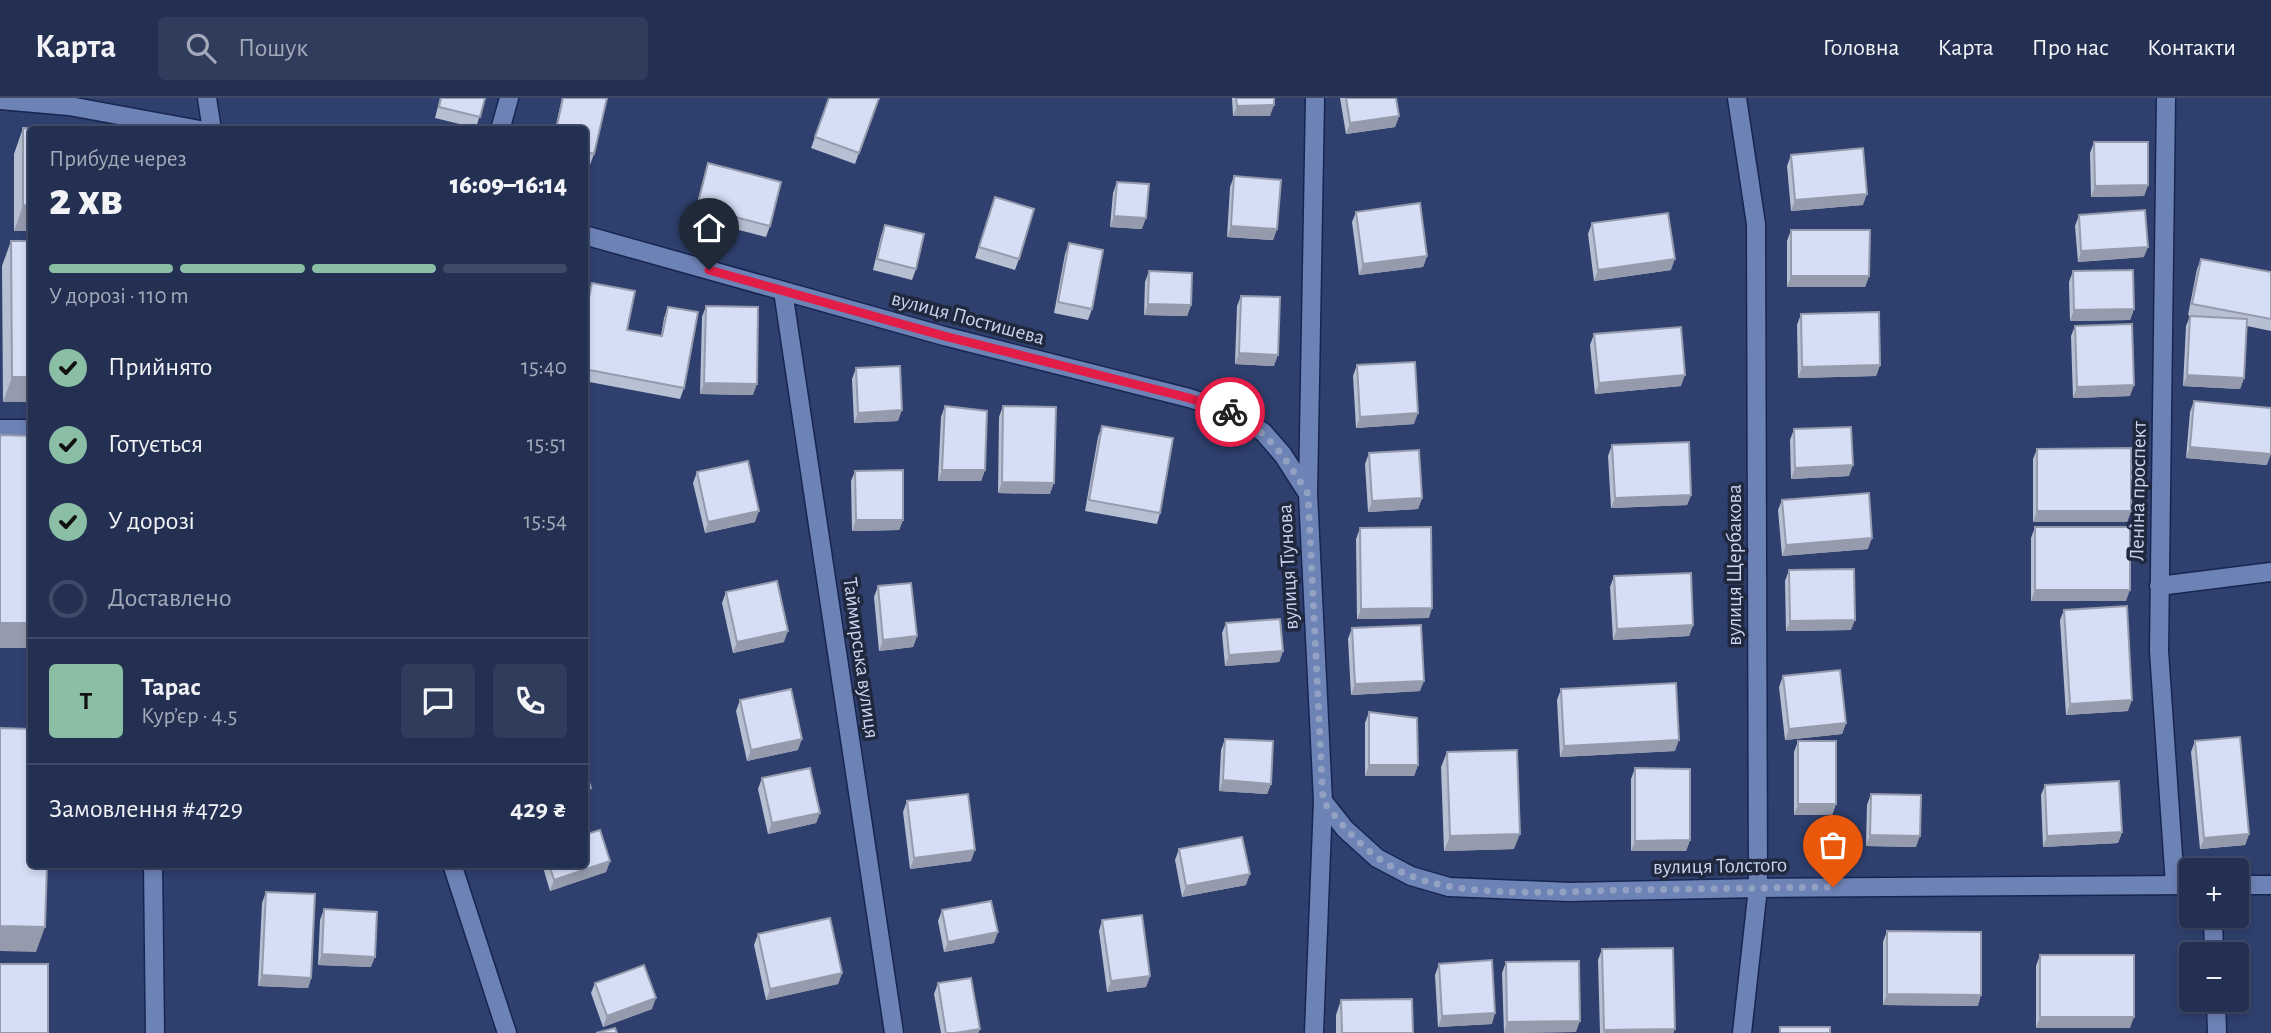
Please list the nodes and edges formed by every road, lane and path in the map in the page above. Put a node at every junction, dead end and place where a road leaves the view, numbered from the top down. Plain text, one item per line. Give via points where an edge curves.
1 (206, 98) edge
2 (509, 98) edge
3 (1315, 98) edge
4 (1737, 98) edge
5 (2166, 98) edge
6 (0, 100) edge
7 (138, 123) edge
8 (165, 126) edge
9 (211, 126) edge
10 (501, 126) edge
11 (588, 236) edge
12 (783, 291) junction
13 (0, 429) edge
14 (28, 429) edge
15 (1308, 494) junction
16 (2271, 572) edge
17 (2159, 586) junction
18 (1323, 801) junction
19 (2180, 858) edge
20 (153, 868) edge
21 (453, 868) edge
22 (2179, 885) edge
23 (2249, 885) edge
24 (2271, 885) edge
25 (1758, 888) junction
26 (2216, 1012) edge
27 (155, 1033) edge
28 (507, 1033) edge
29 (894, 1033) edge
30 (1314, 1033) edge
31 (1742, 1033) edge
32 (2217, 1033) edge

1 - 9 street
2 - 10 street
3 - 15 street, вулиця Тіунова
4 - 25 street, вулиця Щербакова via 1756,224
5 - 17 street, Леніна проспект
6 - 7 street via 69,106
7 - 8 street
11 - 12 street, вулиця Постишева
12 - 15 street, вулиця Постишева via 1232,412 1263,432
12 - 29 street, Таймирська вулиця
13 - 14 street
15 - 18 street, вулиця Тіунова
16 - 17 street
17 - 19 street, Леніна проспект via 2159,651
18 - 25 street, вулиця Толстого via 1377,858 1411,876 1449,887 1569,892
18 - 30 street, вулиця Тіунова
20 - 27 street
21 - 28 street
22 - 25 street, вулиця Толстого
23 - 24 street
25 - 31 street, вулиця Щербакова
26 - 32 street

